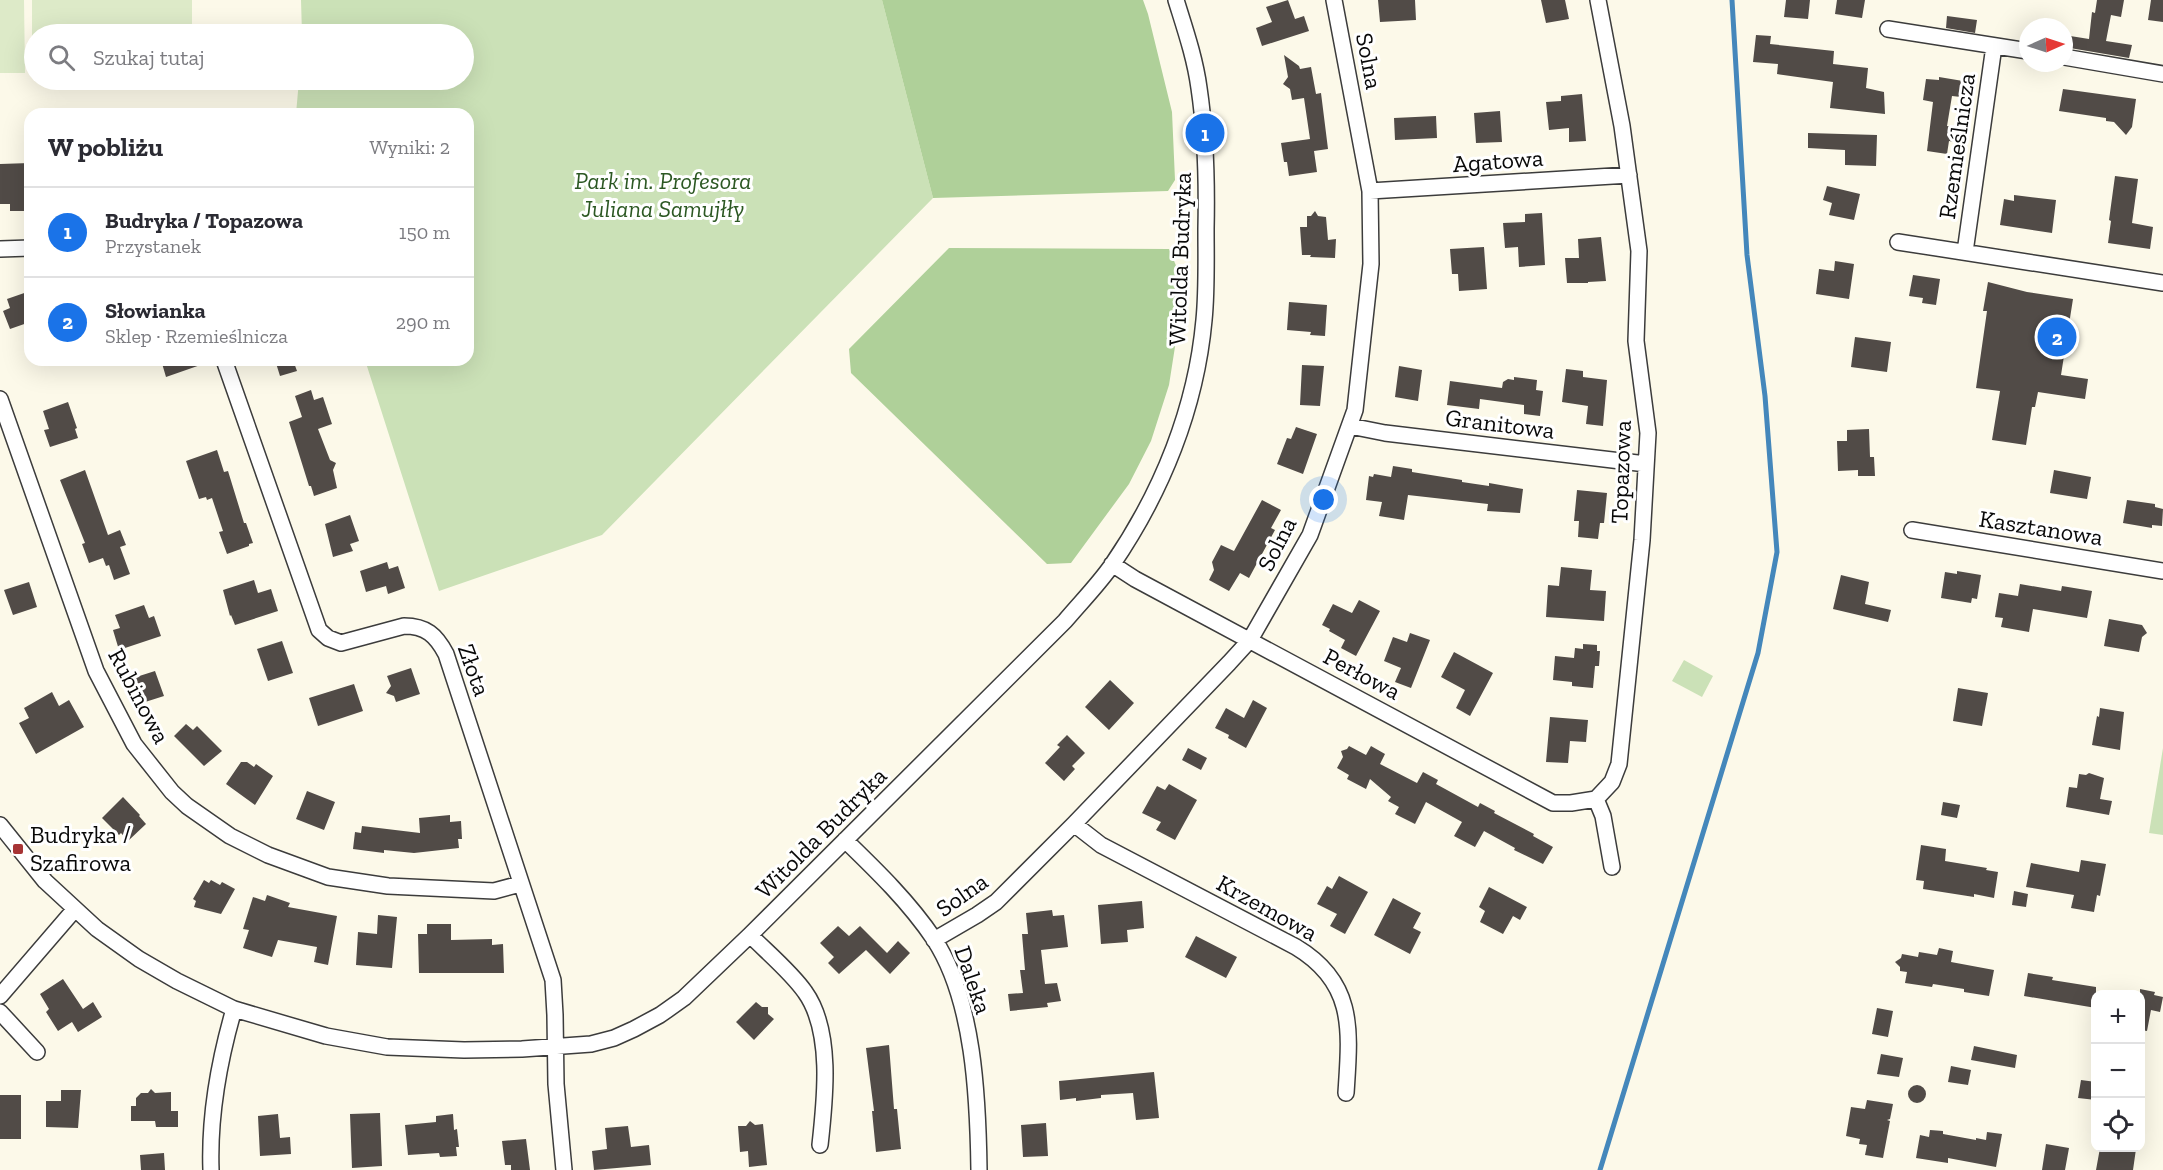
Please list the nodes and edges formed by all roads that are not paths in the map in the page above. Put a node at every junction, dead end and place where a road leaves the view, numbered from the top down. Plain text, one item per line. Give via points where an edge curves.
1 (1176, 0) edge
2 (1334, 0) edge
3 (1598, 0) edge
4 (1888, 29) dead end
5 (1994, 46) junction
6 (2019, 50) edge
7 (2073, 59) edge
8 (2163, 74) edge
9 (1629, 175) junction
10 (1370, 191) junction
11 (1898, 242) dead end
12 (24, 248) edge
13 (0, 249) edge
14 (1965, 252) junction
15 (2163, 283) edge
16 (226, 366) edge
17 (0, 399) edge
18 (1350, 426) junction
19 (1646, 464) junction
20 (1911, 530) dead end
21 (1112, 564) junction
22 (2163, 571) edge
23 (1250, 639) junction
24 (1596, 800) junction
25 (1074, 824) junction
26 (0, 825) edge
27 (845, 840) junction
28 (1612, 867) dead end
29 (520, 884) junction
30 (75, 909) junction
31 (750, 935) junction
32 (934, 940) junction
33 (0, 996) edge
34 (234, 1009) junction
35 (0, 1012) edge
36 (556, 1047) junction
37 (37, 1052) dead end
38 (1346, 1093) dead end
39 (820, 1145) dead end
40 (211, 1170) edge
41 (564, 1170) edge
42 (979, 1170) edge

1 - 21 street, Witolda Budryka via 1199,86 1205,134 1204,321 1193,385 1173,452 1149,503
2 - 10 street, Solna
3 - 9 street, Topazowa
4 - 5 street
5 - 6 street
5 - 14 street, Rzemieślnicza
7 - 8 street
9 - 10 street, Agatowa
9 - 19 street, Topazowa via 1640,251 1636,341 1648,433
10 - 18 street, Solna via 1371,264
11 - 14 street, Rzemieślnicza
12 - 13 street
14 - 15 street, Rzemieślnicza
16 - 29 street, Złota via 319,630 340,643 404,626 428,630 434,636 446,654
17 - 29 street, Rubinowa via 96,671 134,744 187,806 230,836 328,877 388,886 494,891
18 - 19 street, Granitowa
18 - 23 street, Solna via 1310,535
19 - 24 street, Topazowa via 1619,764 1612,782
20 - 22 street, Kasztanowa
21 - 23 street, Perłowa
21 - 27 street, Witolda Budryka via 1065,621
23 - 24 street, Perłowa via 1553,803
23 - 25 street, Solna
24 - 28 street via 1603,816
25 - 32 street, Solna via 996,902
25 - 38 street, Krzemowa via 1101,845 1296,947 1324,968 1341,996 1347,1023
26 - 30 street, Witolda Budryka via 45,881
27 - 31 street, Witolda Budryka
27 - 32 street, Daleka via 907,903
29 - 36 street, Złota via 553,981
30 - 33 street
30 - 34 street, Witolda Budryka via 139,958
31 - 36 street, Witolda Budryka via 684,998 660,1015 614,1038
31 - 39 street via 805,991 817,1014 826,1090
32 - 42 street, Daleka via 948,965 964,1013 977,1115
34 - 36 street, Witolda Budryka via 326,1036 387,1047
34 - 40 street via 214,1101
35 - 37 street
36 - 41 street, Złota

